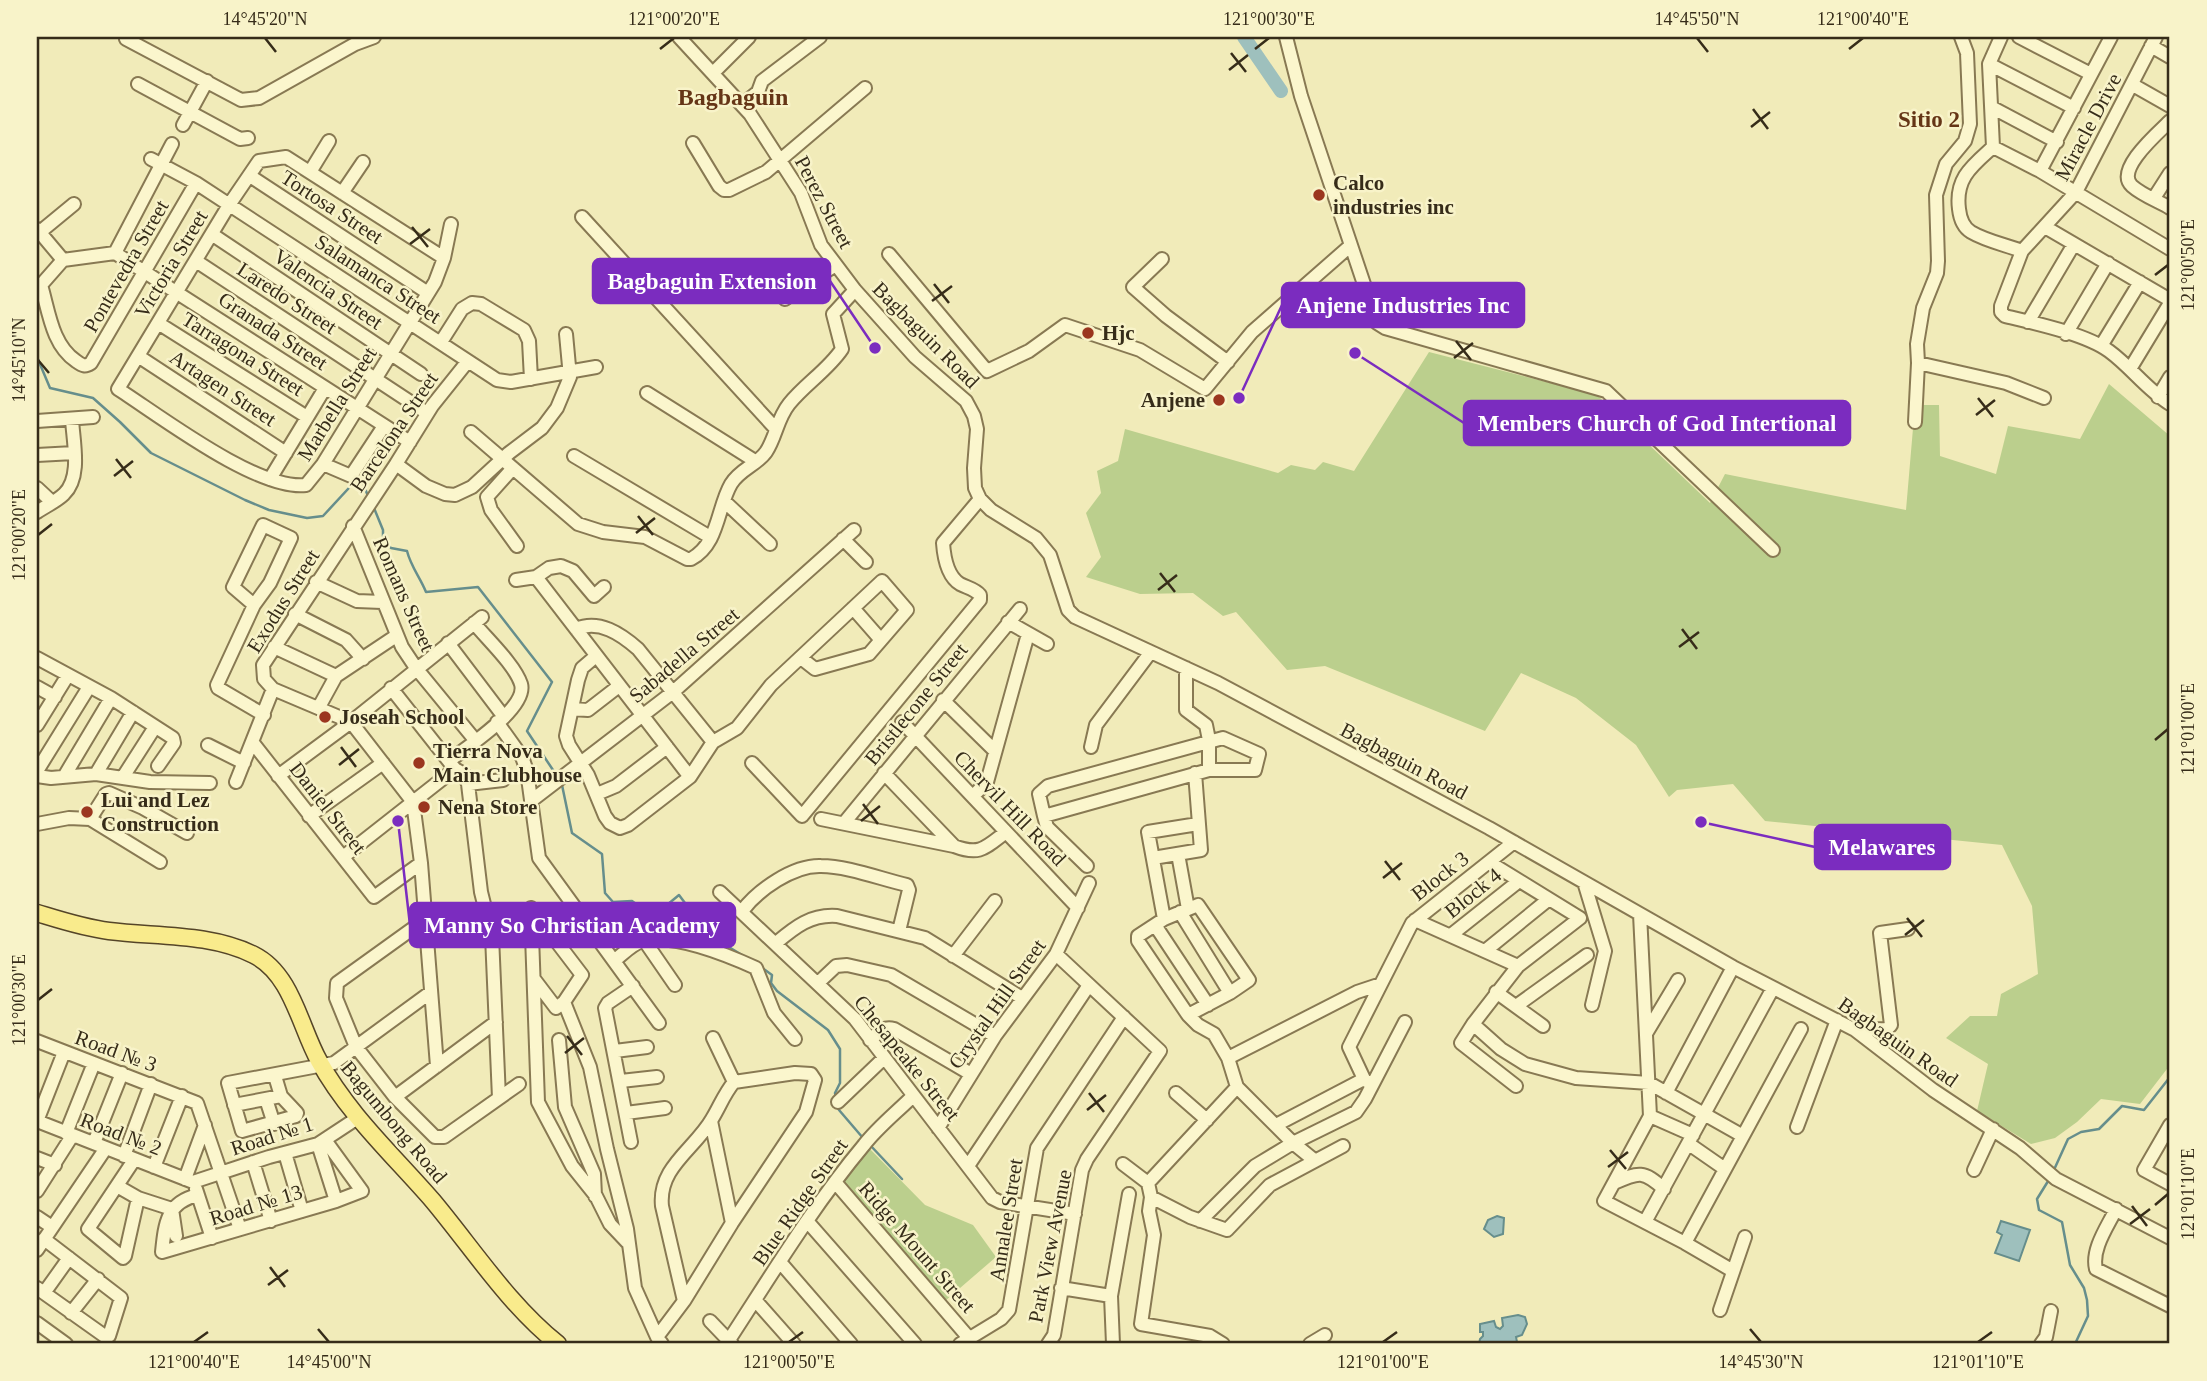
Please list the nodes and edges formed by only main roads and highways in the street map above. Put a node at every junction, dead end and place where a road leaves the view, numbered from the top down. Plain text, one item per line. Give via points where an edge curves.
1 (37, 913) edge
2 (558, 1344) edge

1 - 2 main road, Bagumbong Road via 99,929 236,947 271,968 324,1065 359,1117 510,1296

